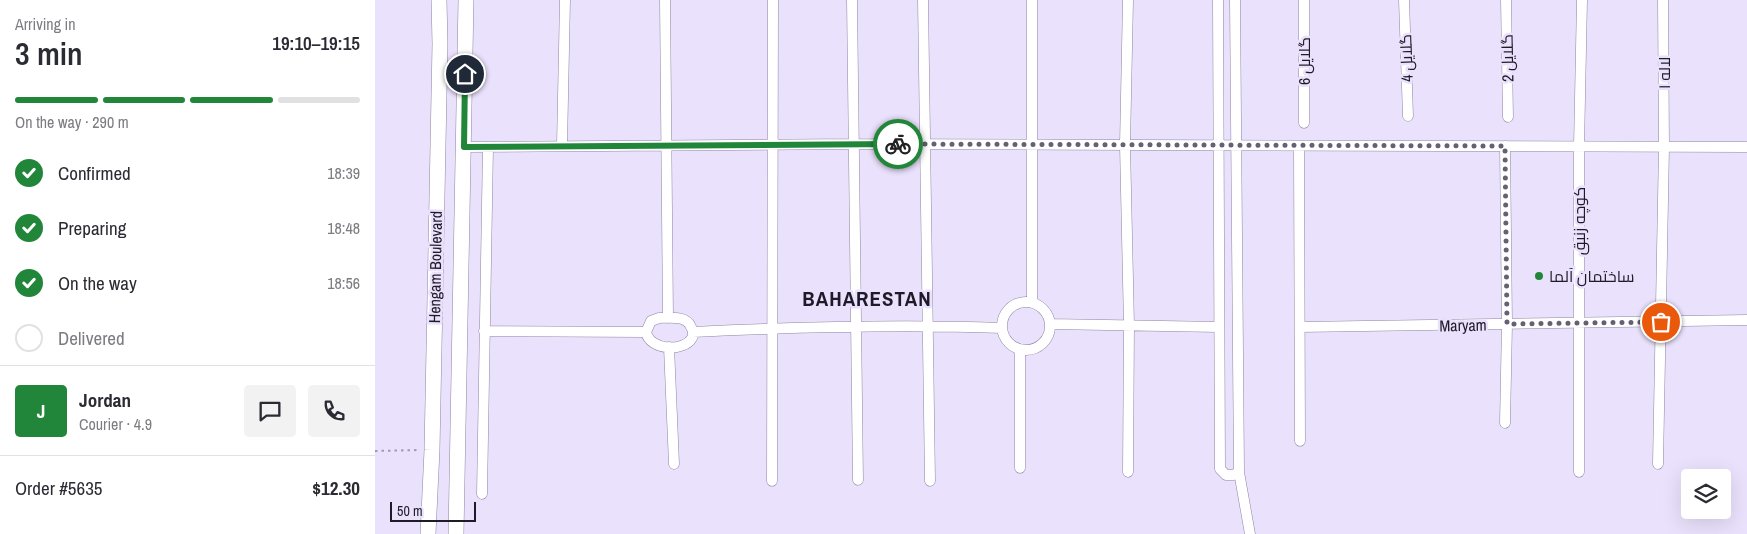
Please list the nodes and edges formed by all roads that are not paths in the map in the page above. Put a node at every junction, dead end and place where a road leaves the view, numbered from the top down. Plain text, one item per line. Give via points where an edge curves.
1 (439, 0) edge
2 (467, 0) edge
3 (565, 0) edge
4 (665, 0) edge
5 (773, 0) edge
6 (852, 0) edge
7 (923, 0) edge
8 (1032, 0) edge
9 (1128, 0) edge
10 (1218, 0) edge
11 (1235, 0) edge
12 (1304, 0) edge
13 (1404, 0) edge
14 (1506, 0) edge
15 (1583, 0) edge
16 (1663, 0) edge
17 (1408, 116) dead end
18 (1508, 117) dead end
19 (1304, 123) dead end
20 (853, 144) junction
21 (773, 145) junction
22 (925, 145) junction
23 (1032, 145) junction
24 (1125, 145) junction
25 (563, 146) junction
26 (667, 146) junction
27 (1219, 146) junction
28 (1237, 146) junction
29 (1299, 146) junction
30 (1505, 146) junction
31 (464, 147) junction
32 (488, 147) junction
33 (1579, 147) junction
34 (1664, 147) junction
35 (1747, 147) edge
36 (1032, 302) junction
37 (668, 318) junction
38 (1747, 320) edge
39 (1661, 322) junction
40 (1578, 323) junction
41 (1050, 324) junction
42 (1507, 324) junction
43 (928, 325) junction
44 (1129, 325) junction
45 (856, 326) junction
46 (1219, 327) junction
47 (1300, 327) junction
48 (772, 328) junction
49 (1002, 328) junction
50 (483, 331) junction
51 (646, 332) junction
52 (693, 332) junction
53 (460, 337) junction
54 (434, 339) junction
55 (669, 347) junction
56 (1021, 350) junction
57 (1505, 423) dead end
58 (1300, 441) dead end
59 (674, 464) dead end
60 (1659, 464) dead end
61 (1020, 468) dead end
62 (1128, 472) dead end
63 (1239, 472) junction
64 (1579, 472) dead end
65 (858, 480) dead end
66 (772, 481) dead end
67 (930, 481) dead end
68 (482, 494) dead end
69 (429, 518) junction
70 (457, 518) junction
71 (428, 534) edge
72 (456, 534) edge
73 (1250, 534) edge

1 - 54 main road, Hengam Boulevard
2 - 31 main road, Hengam Boulevard
3 - 25 street
4 - 26 street
5 - 21 street
6 - 20 street
7 - 22 street
8 - 23 street
9 - 24 street
10 - 27 street
11 - 28 street
12 - 19 street, گلایل 6
13 - 17 street, گلایل 4
14 - 18 street, گلایل 2
15 - 33 street, کوچه زنبق
16 - 34 street, لاله ۱
20 - 21 street
20 - 22 street
20 - 45 street
21 - 26 street
21 - 48 street
22 - 23 street
22 - 43 street
23 - 24 street
23 - 36 street
24 - 27 street
24 - 44 street
25 - 26 street
25 - 32 street
26 - 37 street
27 - 28 street
27 - 46 street
28 - 29 street
28 - 63 street
29 - 30 street
29 - 47 street
30 - 33 street
30 - 42 street
31 - 32 street
31 - 53 main road, Hengam Boulevard
32 - 50 street
33 - 34 street
33 - 40 street, کوچه زنبق
34 - 35 street
34 - 39 street, لاله ۱
36 - 41 street via 1045,310
36 - 49 street via 1017,304 1005,314
37 - 51 street via 651,321
37 - 52 street via 685,320
38 - 39 street, Maryam
39 - 40 street, Maryam
39 - 60 street, لاله ۱
40 - 42 street, Maryam
40 - 64 street, کوچه زنبق
41 - 44 street
41 - 56 street via 1047,339 1035,349
42 - 47 street, Maryam
42 - 57 street
43 - 45 street
43 - 49 street
43 - 67 street
44 - 46 street
44 - 62 street
45 - 48 street
45 - 65 street
46 - 63 street via 1219,469 1226,475
47 - 58 street
48 - 52 street
48 - 66 street
49 - 56 street via 1008,342
50 - 51 street
50 - 68 street
51 - 55 street via 652,344
52 - 55 street via 686,344
53 - 54 main road
53 - 70 main road, Hengam Boulevard
54 - 69 main road, Hengam Boulevard
55 - 59 street
56 - 61 street
63 - 73 street
69 - 70 main road
69 - 71 main road, Hengam Boulevard
70 - 72 main road, Hengam Boulevard

